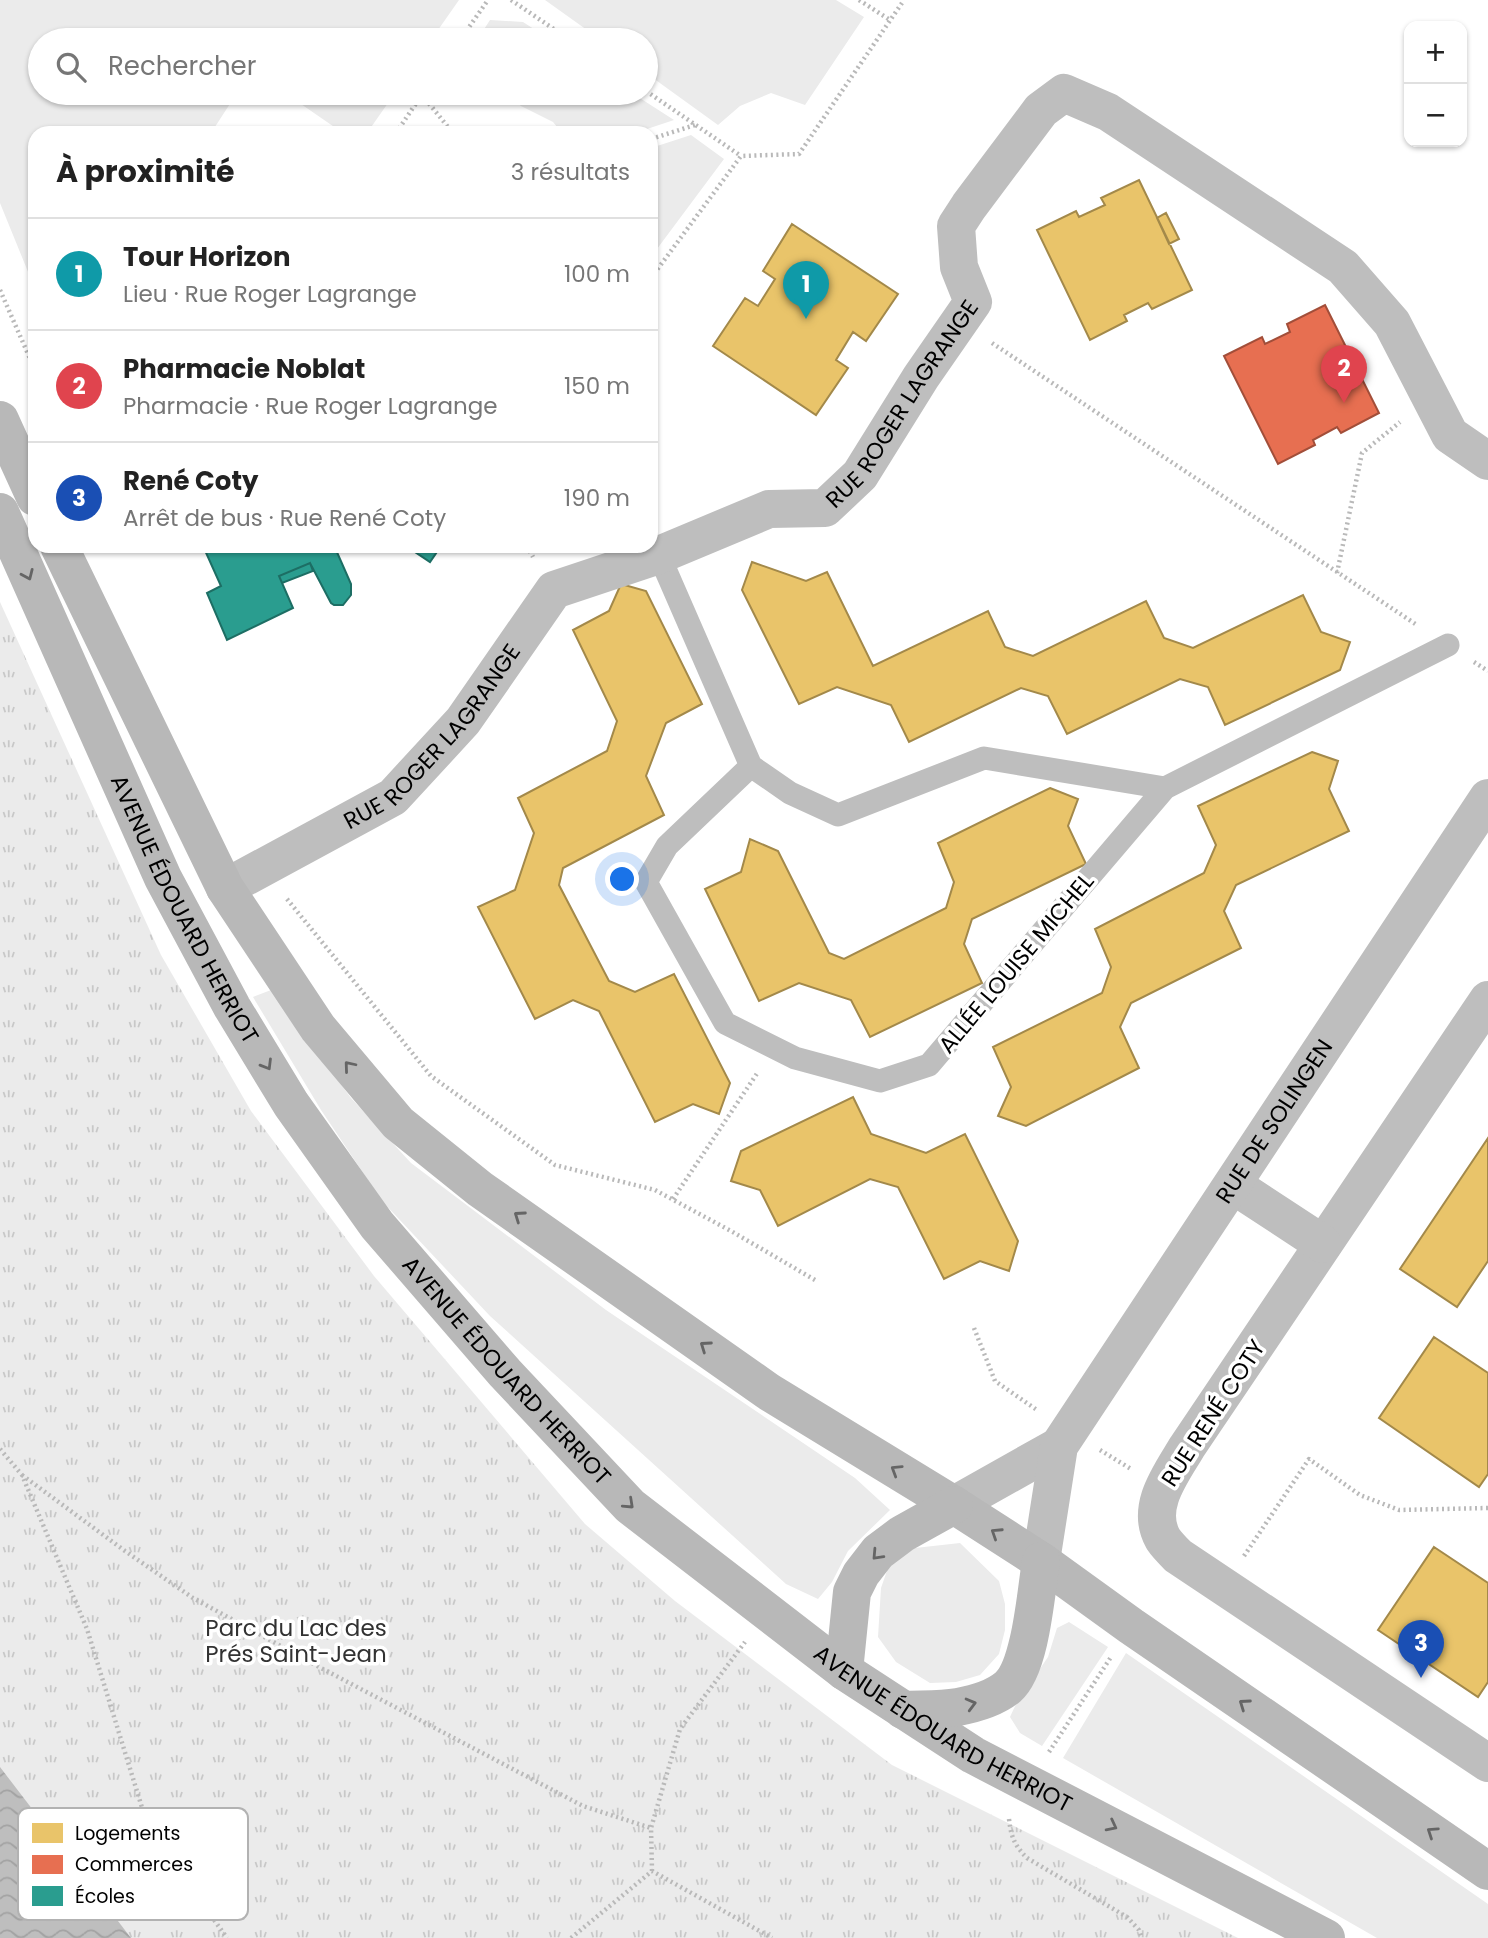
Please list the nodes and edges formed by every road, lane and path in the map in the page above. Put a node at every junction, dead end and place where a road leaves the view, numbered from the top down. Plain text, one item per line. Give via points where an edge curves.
1 (488, 0) edge
2 (511, 0) edge
3 (859, 0) edge
4 (904, 0) edge
5 (890, 20) junction
6 (468, 28) edge
7 (552, 28) edge
8 (658, 100) edge
9 (415, 105) edge
10 (431, 105) edge
11 (695, 125) junction
12 (401, 126) edge
13 (448, 126) edge
14 (658, 137) edge
15 (741, 156) junction
16 (658, 268) edge
17 (0, 290) edge
18 (960, 321) junction
19 (28, 354) edge
20 (1430, 397) junction
21 (0, 420) edge
22 (1488, 461) edge
23 (28, 484) edge
24 (0, 512) edge
25 (62, 553) edge
26 (659, 555) junction
27 (1337, 573) junction
28 (1448, 645) junction
29 (1488, 671) edge
30 (751, 766) junction
31 (1165, 788) junction
32 (1488, 798) edge
33 (262, 869) junction
34 (225, 888) junction
35 (1488, 1000) edge
36 (774, 1048) junction
37 (1233, 1185) junction
38 (673, 1199) junction
39 (1323, 1244) junction
40 (815, 1280) dead end
41 (1059, 1446) junction
42 (0, 1449) edge
43 (22, 1475) junction
44 (1360, 1495) dead end
45 (954, 1505) junction
46 (1488, 1508) edge
47 (1041, 1561) junction
48 (748, 1637) dead end
49 (844, 1671) junction
50 (903, 1710) junction
51 (1488, 1763) edge
52 (142, 1808) edge
53 (1008, 1814) dead end
54 (651, 1828) junction
55 (652, 1871) junction
56 (1488, 1871) edge
57 (214, 1920) edge
58 (227, 1938) edge
59 (571, 1938) edge
60 (772, 1938) edge
61 (1142, 1938) edge
62 (1326, 1938) edge

1 - 6 path
2 - 7 path
3 - 5 path
4 - 5 path
5 - 15 path via 799,154
8 - 11 path
9 - 12 path
10 - 13 path
11 - 14 path
11 - 15 path
15 - 16 path
17 - 19 path
18 - 20 street, RUE ROGER LAGRANGE via 973,302 959,267 956,226 1041,110 1064,93 1108,112 1343,267 1392,323
18 - 26 street, RUE ROGER LAGRANGE via 860,475 825,508 769,509
18 - 27 path
20 - 22 street, RUE ROGER LAGRANGE via 1450,435
20 - 27 path via 1362,453
21 - 23 main road
24 -> 49 main road, AVENUE ÉDOUARD HERRIOT via 163,878 232,1007 291,1104 377,1225 505,1373 630,1506
25 - 34 main road, AVENUE ÉDOUARD HERRIOT
26 - 30 lane
26 - 33 street, RUE ROGER LAGRANGE via 554,590 463,721 393,797
27 - 28 path
28 - 29 path
28 - 31 lane, ALLÉE LOUISE MICHEL
30 - 31 lane via 790,793 838,815 984,758
30 - 36 lane, ALLÉE LOUISE MICHEL via 667,846 646,882 725,1023
31 - 36 lane, ALLÉE LOUISE MICHEL via 929,1065 880,1081
32 - 37 street, RUE DE SOLINGEN
33 - 34 street, RUE ROGER LAGRANGE
33 - 38 path via 431,1076 555,1165 655,1190
45 -> 34 main road, AVENUE ÉDOUARD HERRIOT via 769,1392 480,1189 398,1123 318,1028
35 - 39 street, RUE RENÉ COTY
36 - 38 path
37 - 39 street
37 - 41 street, RUE DE SOLINGEN
38 - 40 path
39 - 51 street, RUE RENÉ COTY via 1162,1488 1157,1516 1163,1539 1178,1556
41 - 45 street, RUE DE SOLINGEN
41 - 47 street, RUE DE SOLINGEN
42 - 43 path
43 - 52 path via 87,1629
43 - 54 path via 194,1598 583,1807
44 - 46 path via 1399,1510
47 -> 45 main road, AVENUE ÉDOUARD HERRIOT
45 -> 49 main road via 902,1534 861,1573 852,1592
50 -> 47 main road via 955,1708 1009,1686 1021,1668 1027,1646
56 -> 47 main road, AVENUE ÉDOUARD HERRIOT
48 - 54 path via 680,1729
49 - 50 main road, AVENUE ÉDOUARD HERRIOT
50 -> 62 main road, AVENUE ÉDOUARD HERRIOT via 973,1755
53 - 61 path via 1015,1847 1128,1917
54 - 55 path
55 - 59 path
55 - 60 path
57 - 58 path

